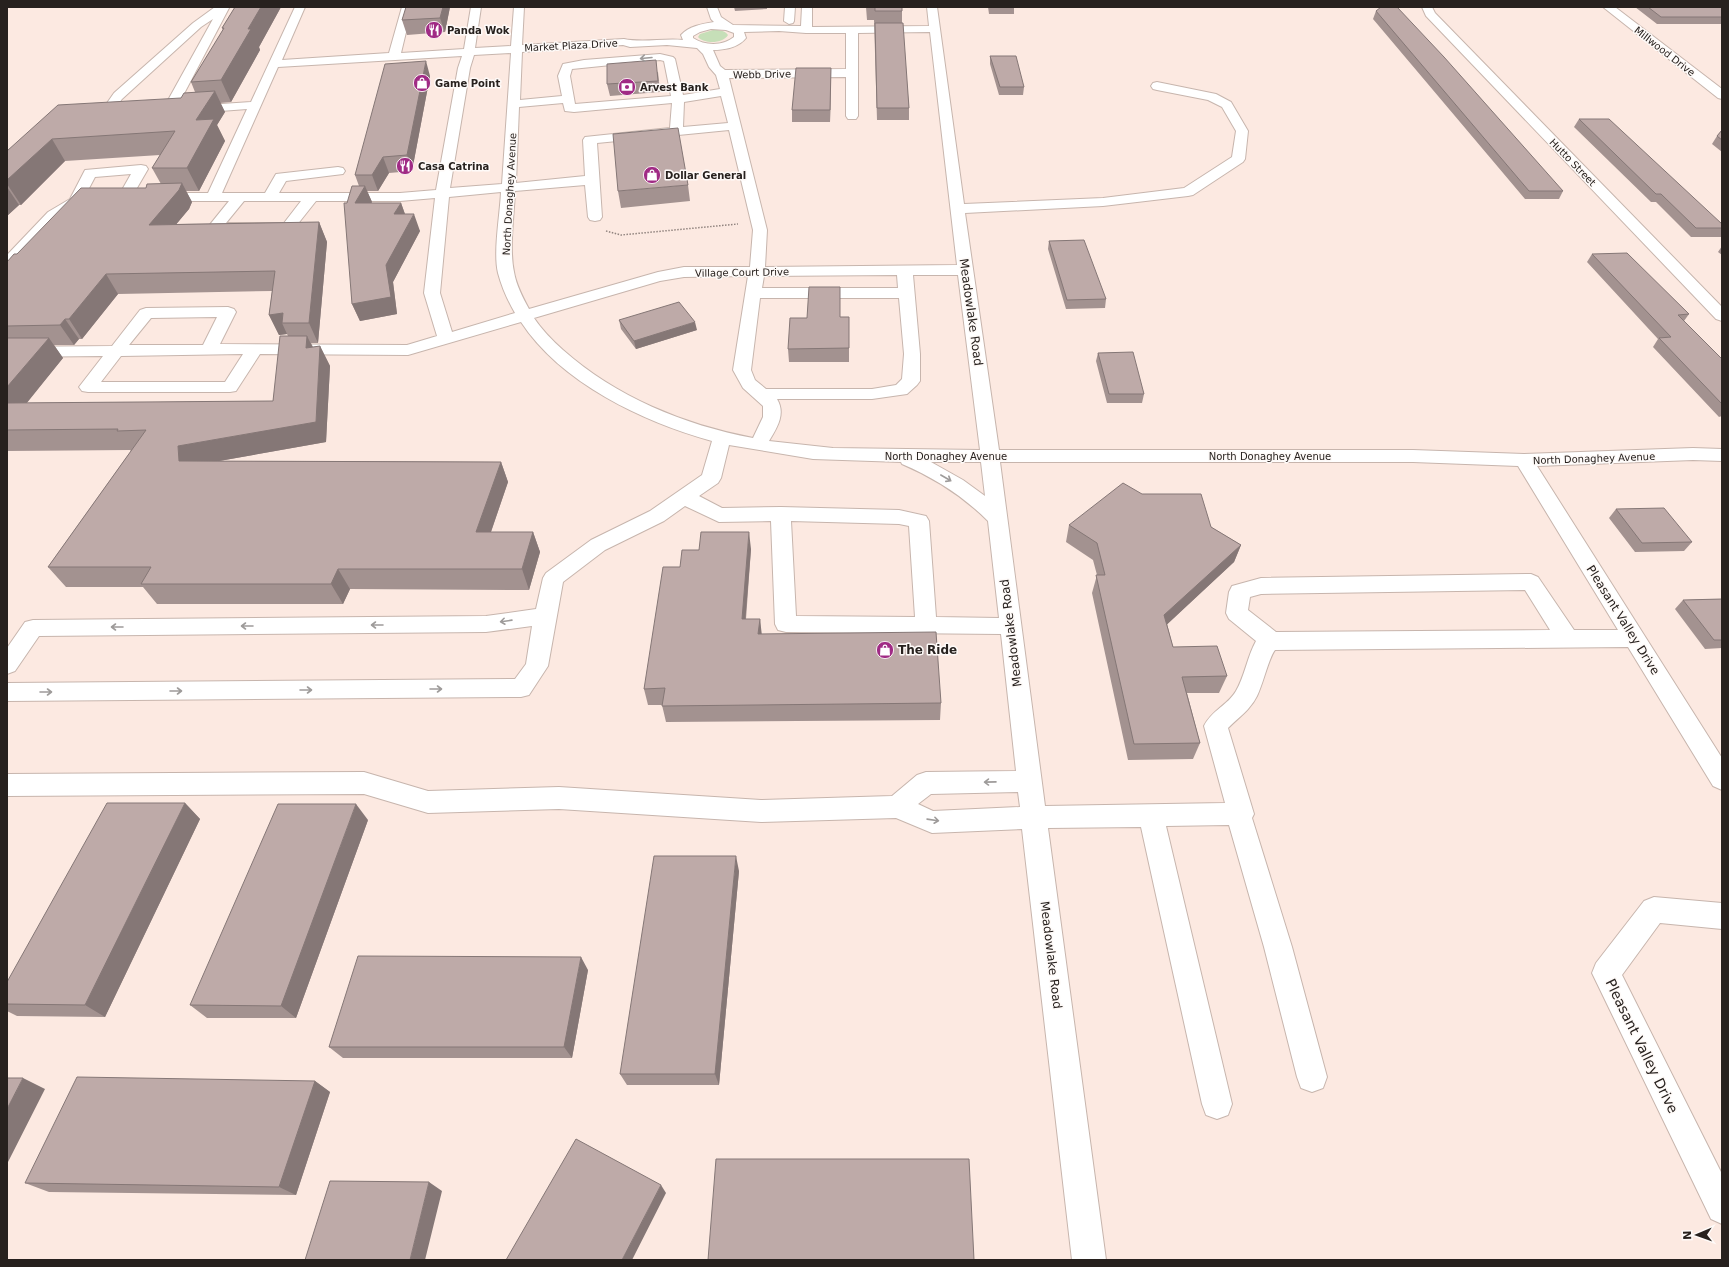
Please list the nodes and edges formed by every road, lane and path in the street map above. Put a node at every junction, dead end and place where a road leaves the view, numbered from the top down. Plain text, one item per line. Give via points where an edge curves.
1 (222, 7) edge
2 (225, 7) edge
3 (300, 7) edge
4 (407, 7) edge
5 (476, 7) edge
6 (519, 7) edge
7 (712, 7) edge
8 (790, 7) edge
9 (807, 7) edge
10 (932, 7) edge
11 (1427, 7) edge
12 (1608, 7) edge
13 (702, 16) dead end
14 (790, 21) dead end
15 (729, 27) junction
16 (852, 29) junction
17 (934, 29) junction
18 (693, 30) junction
19 (806, 30) junction
20 (472, 36) junction
21 (457, 37) dead end
22 (412, 40) edge
23 (398, 41) junction
24 (382, 42) dead end
25 (624, 42) junction
26 (734, 42) junction
27 (697, 45) junction
28 (321, 47) dead end
29 (518, 48) junction
30 (469, 51) junction
31 (394, 56) junction
32 (315, 61) junction
33 (274, 64) junction
34 (851, 72) junction
35 (725, 74) junction
36 (1158, 86) dead end
37 (677, 94) junction
38 (1722, 95) edge
39 (569, 99) junction
40 (514, 104) junction
41 (255, 105) junction
42 (128, 114) edge
43 (852, 116) dead end
44 (735, 126) junction
45 (676, 132) junction
46 (338, 171) dead end
47 (592, 180) junction
48 (509, 188) junction
49 (442, 194) junction
50 (214, 196) junction
51 (241, 196) junction
52 (270, 196) junction
53 (111, 197) junction
54 (312, 197) junction
55 (76, 200) junction
56 (957, 209) junction
57 (595, 217) joint
58 (758, 222) junction
59 (7, 264) edge
60 (905, 270) junction
61 (965, 270) junction
62 (757, 271) junction
63 (753, 293) junction
64 (906, 293) junction
65 (525, 316) junction
66 (1722, 316) edge
67 (446, 339) junction
68 (255, 349) junction
69 (208, 350) junction
70 (116, 351) junction
71 (7, 352) edge
72 (764, 394) junction
73 (722, 437) junction
74 (758, 444) junction
75 (1722, 455) edge
76 (898, 456) junction
77 (990, 456) junction
78 (1524, 460) junction
79 (684, 497) junction
80 (782, 514) junction
81 (997, 518) junction
82 (545, 616) junction
83 (926, 625) junction
84 (1010, 626) junction
85 (1567, 638) junction
86 (1634, 638) junction
87 (1271, 640) junction
88 (7, 665) edge
89 (7, 692) edge
90 (1722, 779) edge
91 (1029, 781) junction
92 (7, 785) edge
93 (897, 807) junction
94 (1238, 814) junction
95 (1151, 816) junction
96 (1034, 817) junction
97 (1722, 916) edge
98 (1312, 1077) dead end
99 (1217, 1104) dead end
100 (1722, 1208) edge
101 (1089, 1260) edge

1 - 42 street via 197,25 124,91 104,116
2 - 41 street via 164,111
3 - 33 street
4 - 23 street
5 - 20 street
6 - 29 street, North Donaghey Avenue
7 - 15 street via 716,19
8 - 14 street
9 - 19 street
10 - 17 street, Meadowlake Road
11 - 66 street, Hutto Street via 1430,14
12 - 38 street, Millwood Drive
13 - 18 street via 702,23
15 - 18 street, Market Plaza Drive via 708,26
15 - 19 street via 750,30
15 - 26 street via 740,34 740,38
16 - 17 street
16 - 19 street
16 - 34 street
17 - 56 street, Meadowlake Road
18 - 25 street, Market Plaza Drive via 674,36
18 - 27 street via 687,38
19 - 26 street via 754,36
20 - 21 street
20 - 30 street
22 - 23 street
23 - 24 street
23 - 31 street
25 - 27 street, Market Plaza Drive
25 - 29 street, Market Plaza Drive
26 - 27 street, Market Plaza Drive via 718,46
26 - 35 street via 726,50
27 - 35 street via 709,52 715,70
28 - 32 street
29 - 30 street, Market Plaza Drive
29 - 40 street, North Donaghey Avenue
30 - 31 street, Market Plaza Drive
30 - 49 street
31 - 32 street, Market Plaza Drive
32 - 33 street, Market Plaza Drive
33 - 41 street
34 - 35 street, Webb Drive
34 - 43 street
35 - 37 street, Webb Drive
35 - 44 street
36 - 56 street via 1212,96 1227,105 1242,131 1238,159 1188,192 1103,202
37 - 39 street, Webb Drive via 574,108 569,108
37 -> 39 street via 669,59 660,57 567,66 564,76
37 - 45 street
39 - 40 street
40 - 48 street, North Donaghey Avenue
41 - 50 street
44 - 45 street
44 - 58 street
45 - 47 street via 590,140
46 - 52 street via 281,177
47 - 48 street
47 - 57 street
48 - 49 street
48 - 65 street, North Donaghey Avenue via 506,272
49 - 54 street via 400,197
49 - 67 street via 432,294
50 - 51 street
50 - 53 street
51 - 52 street
51 - 54 street via 215,226 288,227
52 - 54 street
53 - 55 street
53 - 55 street via 141,169 90,174
55 - 59 street via 57,213
56 - 61 street, Meadowlake Road
57 - 58 path via 599,230 621,235
58 - 62 street via 760,230
60 - 61 street, Village Court Drive
60 - 62 street, Village Court Drive
60 - 64 street
61 - 77 street, Meadowlake Road
62 - 63 street
62 - 65 street, Village Court Drive via 684,272 658,277
63 - 64 street
63 - 72 street via 742,370 750,385
64 - 72 street via 912,368 911,381 901,390 872,394
65 - 67 street, Village Court Drive
65 - 73 street, North Donaghey Avenue via 543,340 579,373 618,397 668,420
67 - 68 street, Village Court Drive via 408,350
68 - 69 street, Village Court Drive
68 - 70 street via 230,387 88,387
69 - 70 street, Village Court Drive
69 - 70 street via 228,312 146,313
70 - 71 street, Village Court Drive
72 - 74 street via 773,410 769,425
73 - 74 street, North Donaghey Avenue
73 - 79 street via 711,478
74 - 76 street, North Donaghey Avenue via 795,452
75 - 78 street, North Donaghey Avenue
76 - 77 street, North Donaghey Avenue
76 -> 81 street via 928,467 954,482 979,500
77 - 78 street, North Donaghey Avenue via 1413,456
77 - 81 street, Meadowlake Road
78 - 86 street, Pleasant Valley Drive
79 - 80 street via 719,516
79 - 82 street via 657,516 598,545 553,578
80 - 83 street via 899,517 919,521
80 - 83 street via 786,624
81 - 84 street, Meadowlake Road
82 -> 88 street via 486,624 33,628
89 -> 82 street via 521,688 537,666
83 - 84 street
84 - 91 street, Meadowlake Road
85 - 86 street
85 - 87 street
85 - 87 street via 1531,582 1261,586 1240,592 1237,613
86 - 90 street, Pleasant Valley Drive
87 - 94 street via 1261,652 1244,698 1220,719 1216,726 1241,814
91 -> 93 street via 926,783
91 - 96 street, Meadowlake Road
92 - 93 street via 364,783 428,802 559,798 761,811
93 -> 96 street via 932,822
94 - 95 street
94 - 98 street via 1278,946
95 - 96 street
95 - 99 street
96 - 101 street, Meadowlake Road
97 - 100 street, Pleasant Valley Drive via 1654,910 1606,973

